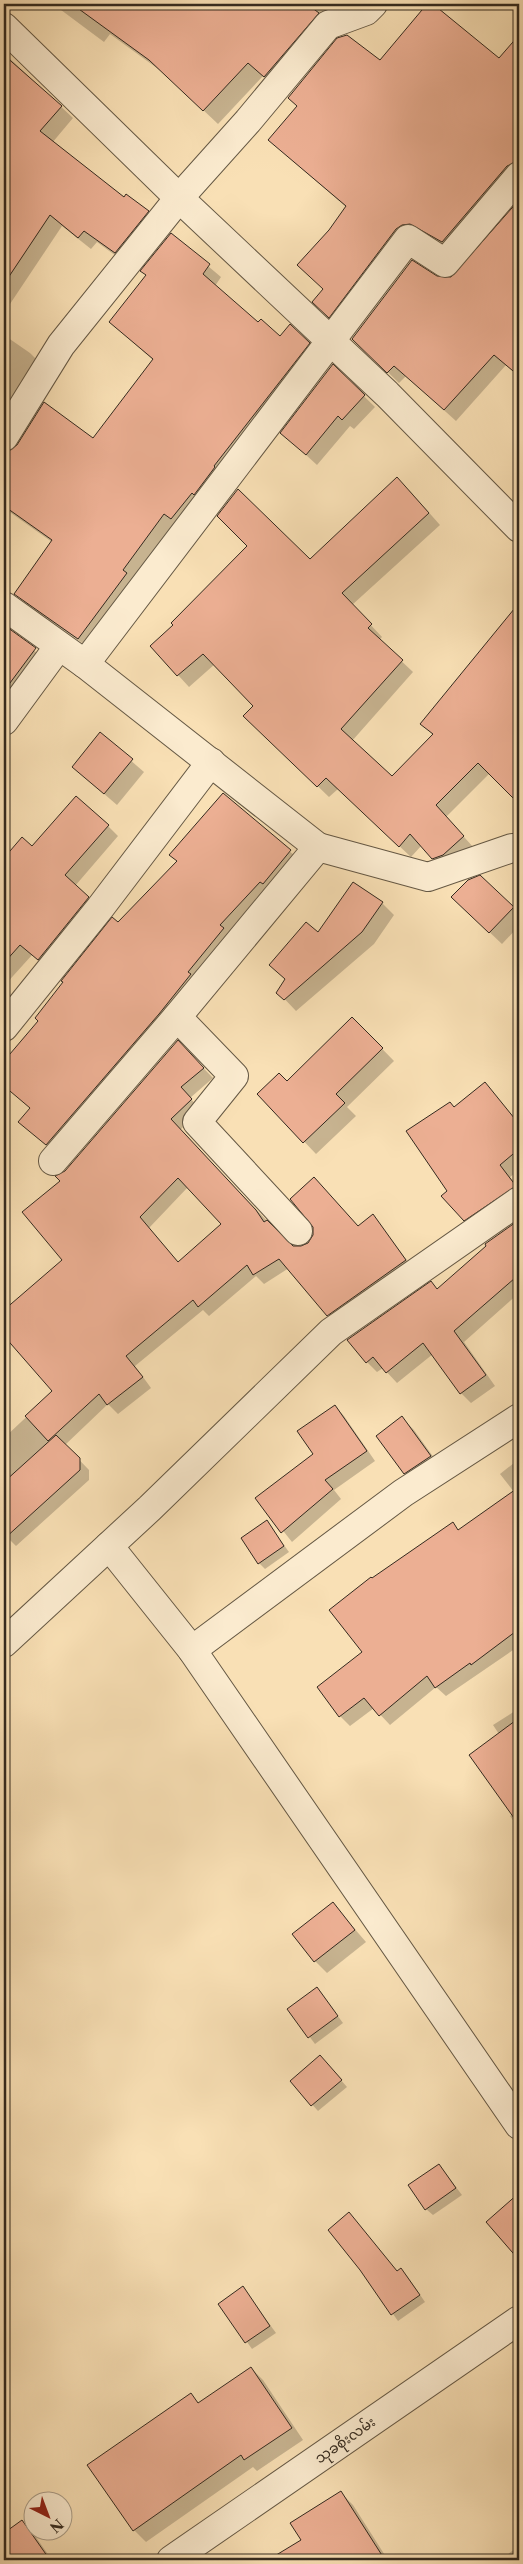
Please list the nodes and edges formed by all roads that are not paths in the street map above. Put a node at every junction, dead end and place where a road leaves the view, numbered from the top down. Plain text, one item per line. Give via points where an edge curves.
1 (374, 4) edge
2 (4, 27) edge
3 (519, 176) edge
4 (179, 198) junction
5 (330, 342) junction
6 (4, 437) edge
7 (519, 528) edge
8 (4, 606) edge
9 (59, 646) junction
10 (85, 664) junction
11 (4, 720) edge
12 (211, 762) junction
13 (318, 847) junction
14 (519, 848) edge
15 (177, 1017) junction
16 (4, 1027) edge
17 (54, 1161) dead end
18 (519, 1201) edge
19 (298, 1232) dead end
20 (519, 1418) edge
21 (109, 1546) junction
22 (4, 1643) edge
23 (192, 1650) junction
24 (519, 2125) edge
25 (519, 2320) edge
26 (171, 2560) edge

1 - 4 street via 366,11 328,26
2 - 4 street
3 - 5 street via 445,263 408,239
4 - 5 street
4 - 6 street via 61,345
5 - 7 street via 387,394
5 - 10 street
8 - 9 street
9 - 10 street
9 - 11 street
10 - 12 street
12 - 13 street
12 - 16 street
13 - 14 street via 428,877
13 - 15 street
15 - 17 street
15 - 19 street via 234,1076 197,1122
18 - 21 street via 332,1332
20 - 23 street via 403,1493
21 - 22 street
21 - 23 street
23 - 24 street
25 - 26 street, သုခစိုးလမ်း

